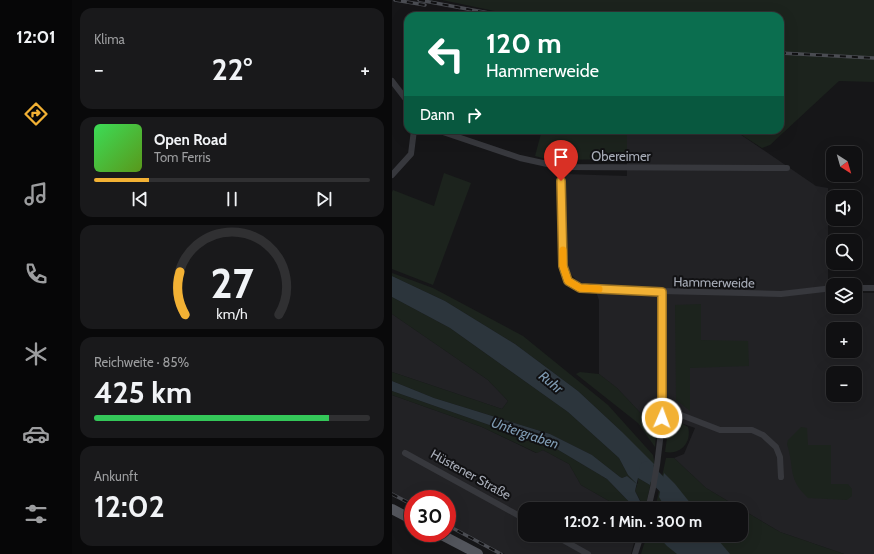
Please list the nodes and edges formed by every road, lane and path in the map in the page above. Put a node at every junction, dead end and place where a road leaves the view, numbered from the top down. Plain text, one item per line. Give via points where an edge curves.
1 (392, 81) edge
2 (404, 97) edge
3 (414, 134) edge
4 (449, 134) edge
5 (561, 167) junction
6 (786, 168) dead end
7 (392, 175) edge
8 (862, 288) edge
9 (874, 288) edge
10 (826, 289) edge
11 (662, 292) junction
12 (663, 408) junction
13 (404, 453) dead end
14 (781, 477) dead end
15 (649, 502) edge
16 (392, 509) edge
17 (404, 515) edge
18 (518, 515) edge
19 (455, 542) edge
20 (567, 542) edge
21 (639, 542) edge
22 (478, 554) edge
23 (588, 554) edge
24 (635, 554) edge

1 - 2 street
3 - 7 street via 411,154
4 - 5 street, Obereimer via 520,158
5 - 6 street, Obereimer
5 - 11 street, Hammerweide via 563,266 568,281 580,288
8 - 9 street
10 - 11 street, Hammerweide via 781,294
11 - 12 street
12 - 14 street via 720,430 752,430 763,434 776,447 781,462
12 - 15 street
13 - 18 street, Hüstener Straße
16 - 17 main road
19 - 22 main road
20 - 23 street
21 - 24 street

